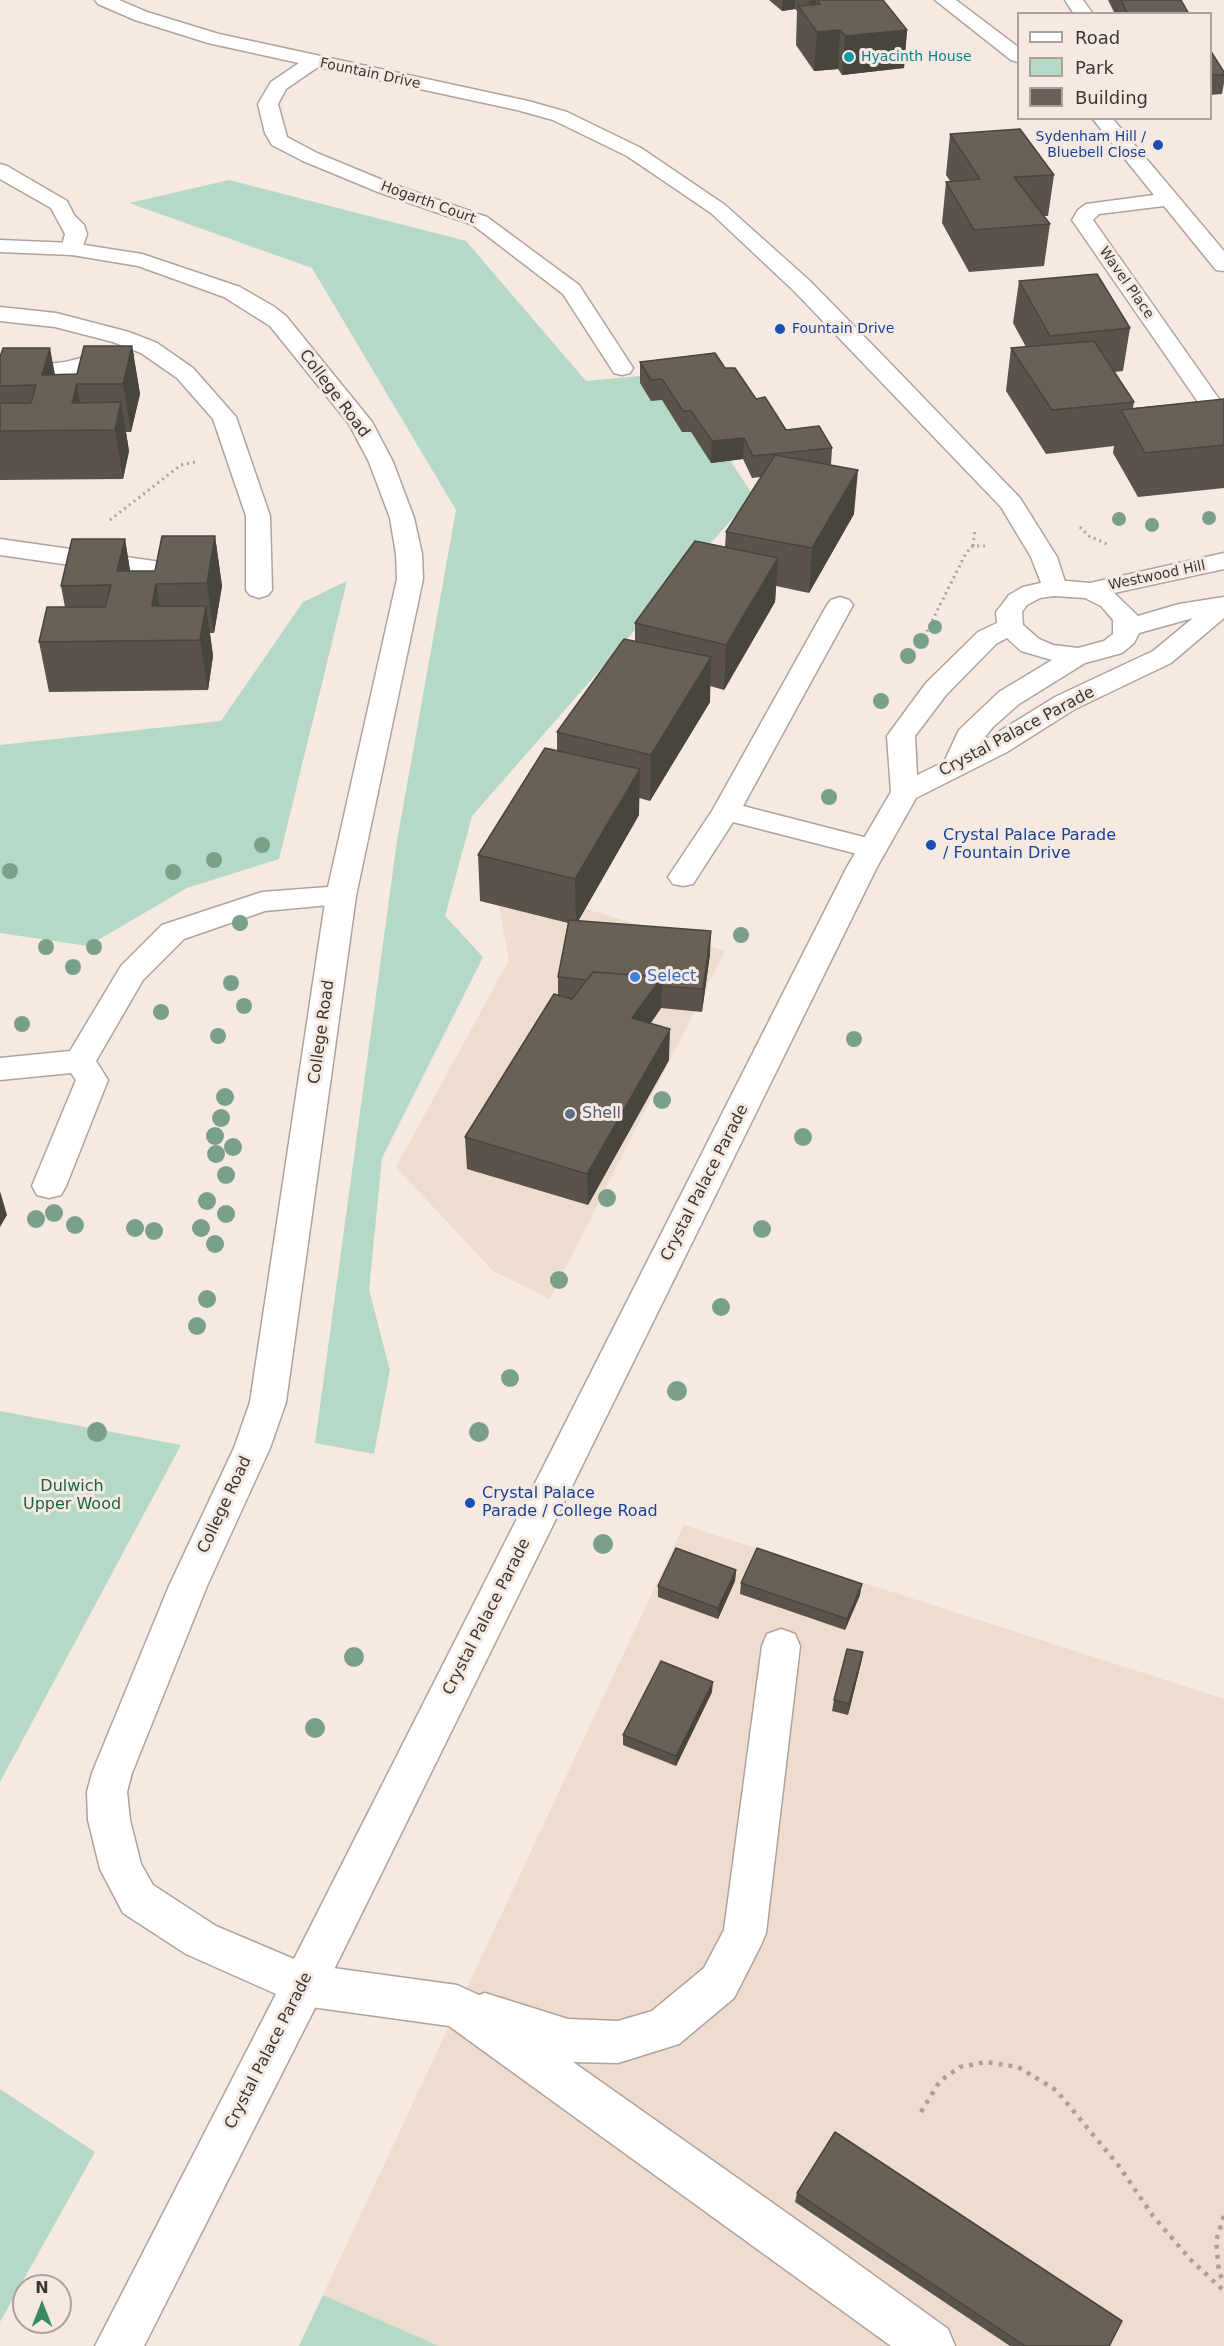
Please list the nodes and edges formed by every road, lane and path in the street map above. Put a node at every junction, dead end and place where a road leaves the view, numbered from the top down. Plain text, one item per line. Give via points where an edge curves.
1 (104, 0) edge
2 (944, 0) edge
3 (1017, 55) edge
4 (313, 62) junction
5 (1103, 120) edge
6 (0, 170) edge
7 (1169, 199) junction
8 (0, 246) edge
9 (72, 249) junction
10 (1224, 265) edge
11 (0, 314) edge
12 (148, 348) junction
13 (622, 368) dead end
14 (0, 377) edge
15 (1224, 423) edge
16 (237, 454) junction
17 (1082, 530) dead end
18 (1089, 536) dead end
19 (974, 546) dead end
20 (0, 547) edge
21 (64, 556) junction
22 (1224, 561) edge
23 (154, 569) edge
24 (1054, 588) junction
25 (259, 590) dead end
26 (1090, 591) junction
27 (840, 605) dead end
28 (1223, 606) edge
29 (1010, 627) junction
30 (1127, 628) junction
31 (921, 641) dead end
32 (1078, 656) junction
33 (956, 765) junction
34 (905, 792) junction
35 (726, 811) junction
36 (873, 849) junction
37 (683, 878) dead end
38 (342, 896) junction
39 (80, 1061) junction
40 (0, 1069) edge
41 (49, 1186) dead end
42 (781, 1646) dead end
43 (304, 1985) junction
44 (457, 2006) junction
45 (921, 2112) dead end
46 (1224, 2216) edge
47 (1224, 2283) edge
48 (1224, 2291) edge
49 (118, 2346) edge
50 (931, 2346) edge

1 - 4 main road, Fountain Drive via 216,39
2 - 3 main road
4 - 13 main road, Hogarth Court via 278,86 268,104 279,141 375,184 480,221 571,290
4 - 24 main road, Fountain Drive via 560,116 634,152 718,209 802,286 1011,503 1044,557
5 - 7 main road
6 - 9 main road via 60,205 76,234
7 - 10 main road
7 - 15 main road, Wavel Place via 1093,208 1082,220
8 - 9 main road, College Road
9 - 38 main road, College Road via 142,260 232,292 265,311 278,321 360,422 381,462 402,518 410,579
11 - 12 main road via 56,320
12 - 14 main road via 65,369
12 - 16 main road via 185,373 224,417
16 - 21 path via 181,465
16 - 25 main road via 258,516
17 - 18 path
19 - 31 path via 966,553
20 - 21 main road
21 - 23 main road
22 - 26 main road, Westwood Hill
24 - 26 main road
24 - 29 main road via 1032,592 1018,600 1009,612
26 - 30 main road via 1118,607 1126,618
27 - 35 main road
28 - 30 main road via 1179,612
28 - 33 main road, Crystal Palace Parade via 1162,657 1065,703 997,746
29 - 32 main road via 1030,645
29 - 34 main road via 987,638 936,688 901,736
30 - 32 main road via 1125,637 1113,647
32 - 33 main road via 1010,698 983,721 969,736
33 - 34 main road, Crystal Palace Parade
34 - 36 main road, Crystal Palace Parade
35 - 36 main road
35 - 37 main road
36 - 43 main road, Crystal Palace Parade
38 - 39 main road via 262,902 173,932 132,973
38 - 43 main road, College Road via 268,1402 252,1448 188,1586 107,1792 109,1820 121,1869 138,1899 201,1940
39 - 40 main road
39 - 41 main road via 92,1080
42 - 44 main road, College Road via 745,1933 719,1983 664,2029 618,2042 568,2040
43 - 44 main road, College Road
43 - 49 main road, Crystal Palace Parade
44 - 50 main road
45 - 48 path via 940,2081 960,2067 986,2062 1018,2067 1056,2090 1112,2157 1153,2216
46 - 47 path via 1216,2241

